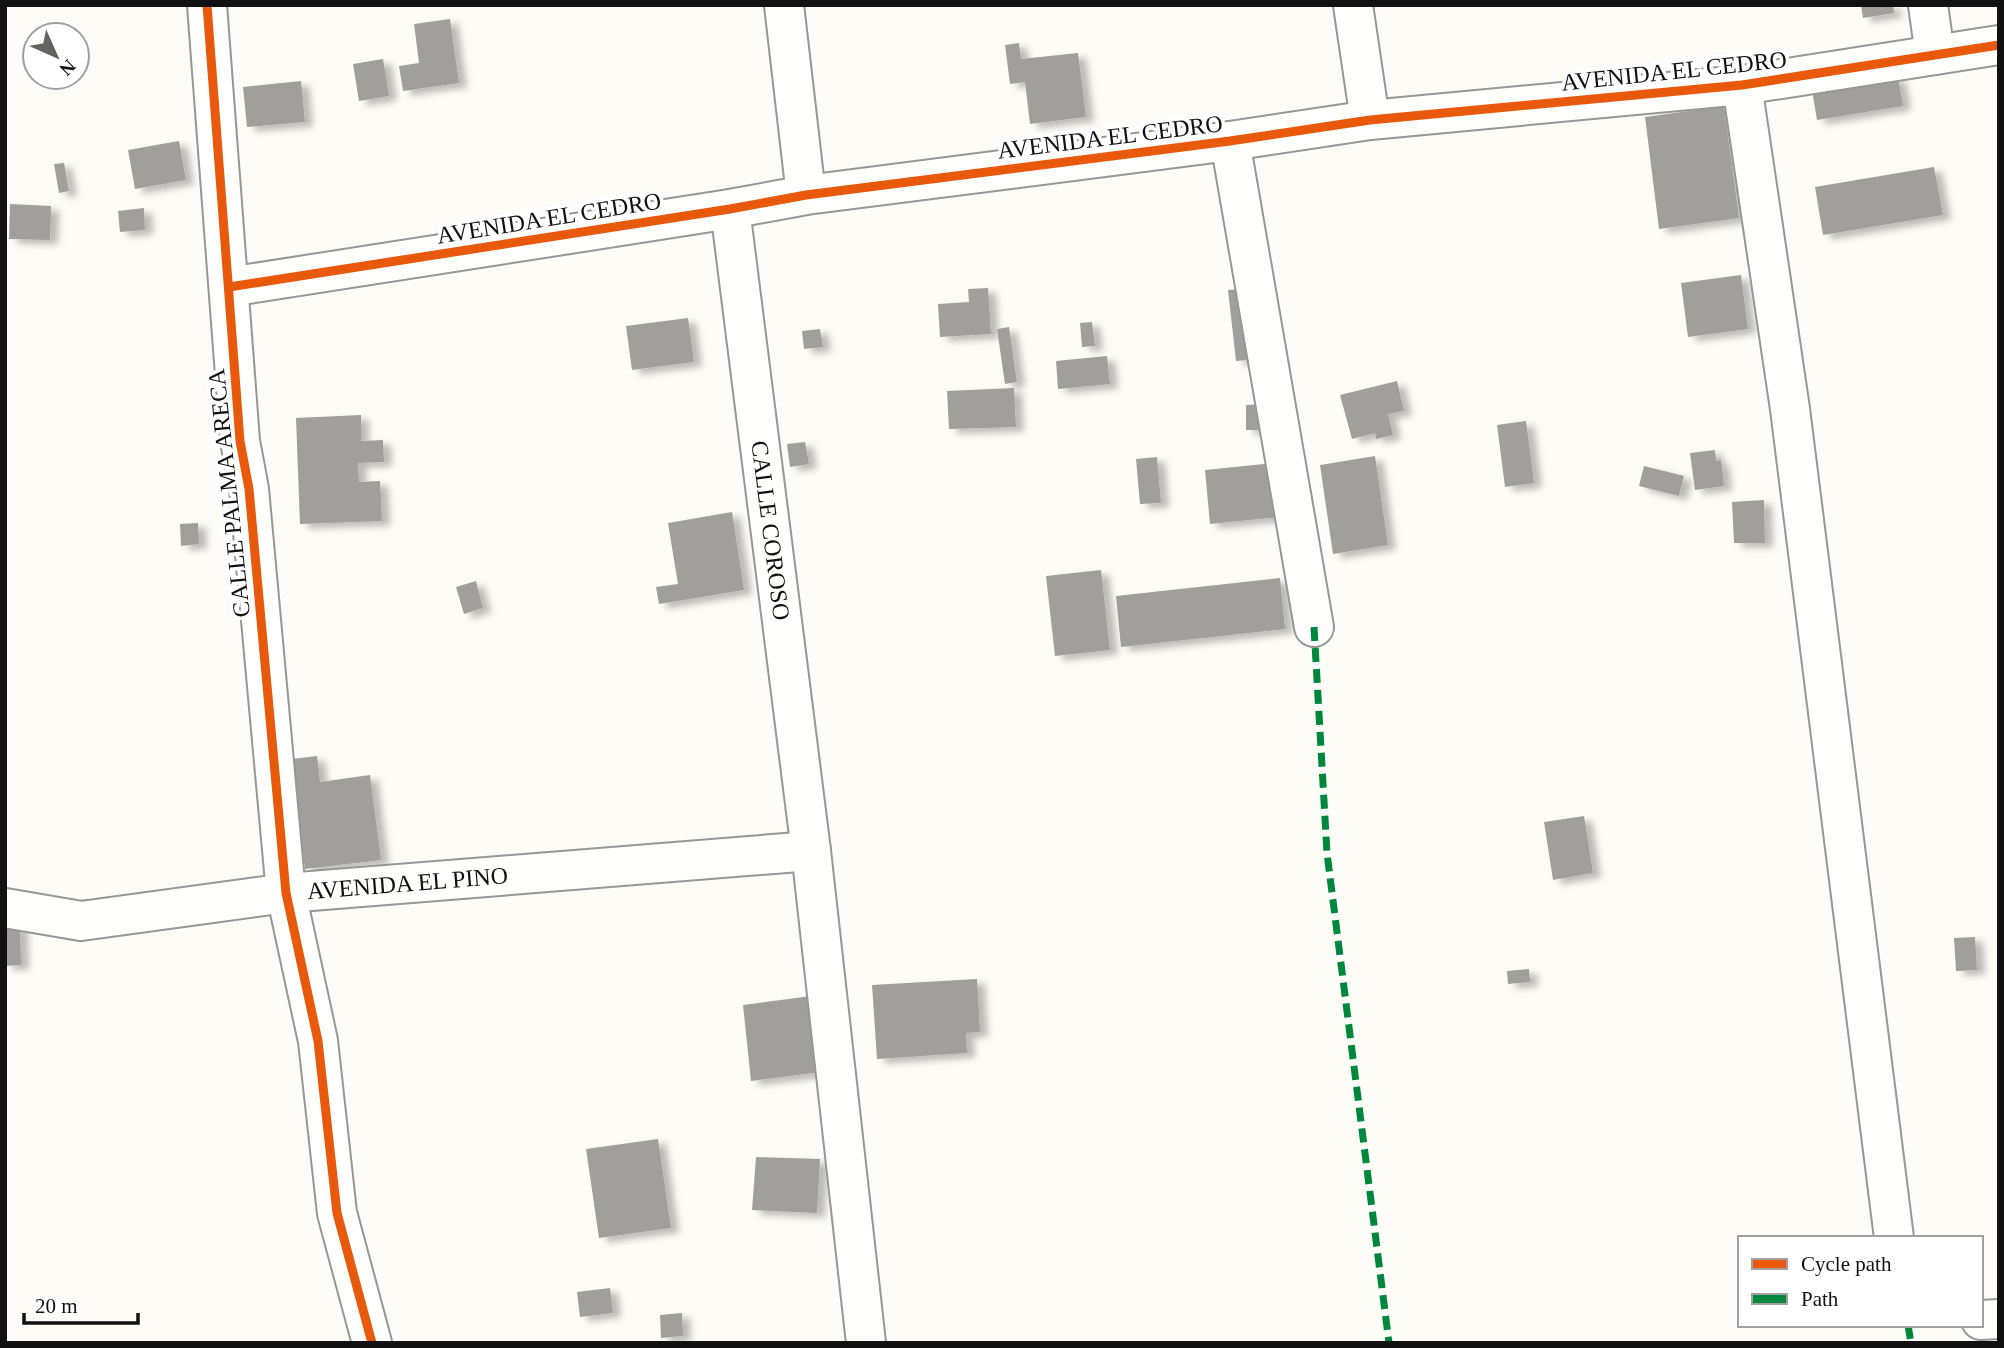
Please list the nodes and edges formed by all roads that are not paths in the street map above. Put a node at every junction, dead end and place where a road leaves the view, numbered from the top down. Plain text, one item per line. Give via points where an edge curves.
1 (207, 5) edge
2 (784, 5) edge
3 (1353, 5) edge
4 (1928, 5) edge
5 (1999, 45) edge
6 (1935, 55) junction
7 (1742, 85) junction
8 (1370, 120) junction
9 (1230, 141) junction
10 (806, 195) junction
11 (730, 209) junction
12 (229, 287) junction
13 (1314, 626) dead end
14 (811, 851) junction
15 (286, 893) junction
16 (5, 908) edge
17 (1894, 1236) edge
18 (372, 1343) edge
19 (866, 1343) edge

1 - 12 street, CALLE PALMA ARECA
2 - 10 street
3 - 8 street
4 - 6 street
5 - 6 street, AVENIDA EL CEDRO
6 - 7 street, AVENIDA EL CEDRO
7 - 8 street, AVENIDA EL CEDRO
7 - 17 street via 1790,409
8 - 9 street, AVENIDA EL CEDRO
9 - 10 street, AVENIDA EL CEDRO
9 - 13 street
10 - 11 street, AVENIDA EL CEDRO
11 - 12 street, AVENIDA EL CEDRO
11 - 14 street, CALLE COROSO
12 - 15 street, CALLE PALMA ARECA
14 - 15 street, AVENIDA EL PINO
14 - 19 street, CALLE COROSO
15 - 16 street, AVENIDA EL PINO via 81,921
15 - 18 street, CALLE PALMA ARECA via 318,1041 337,1213

